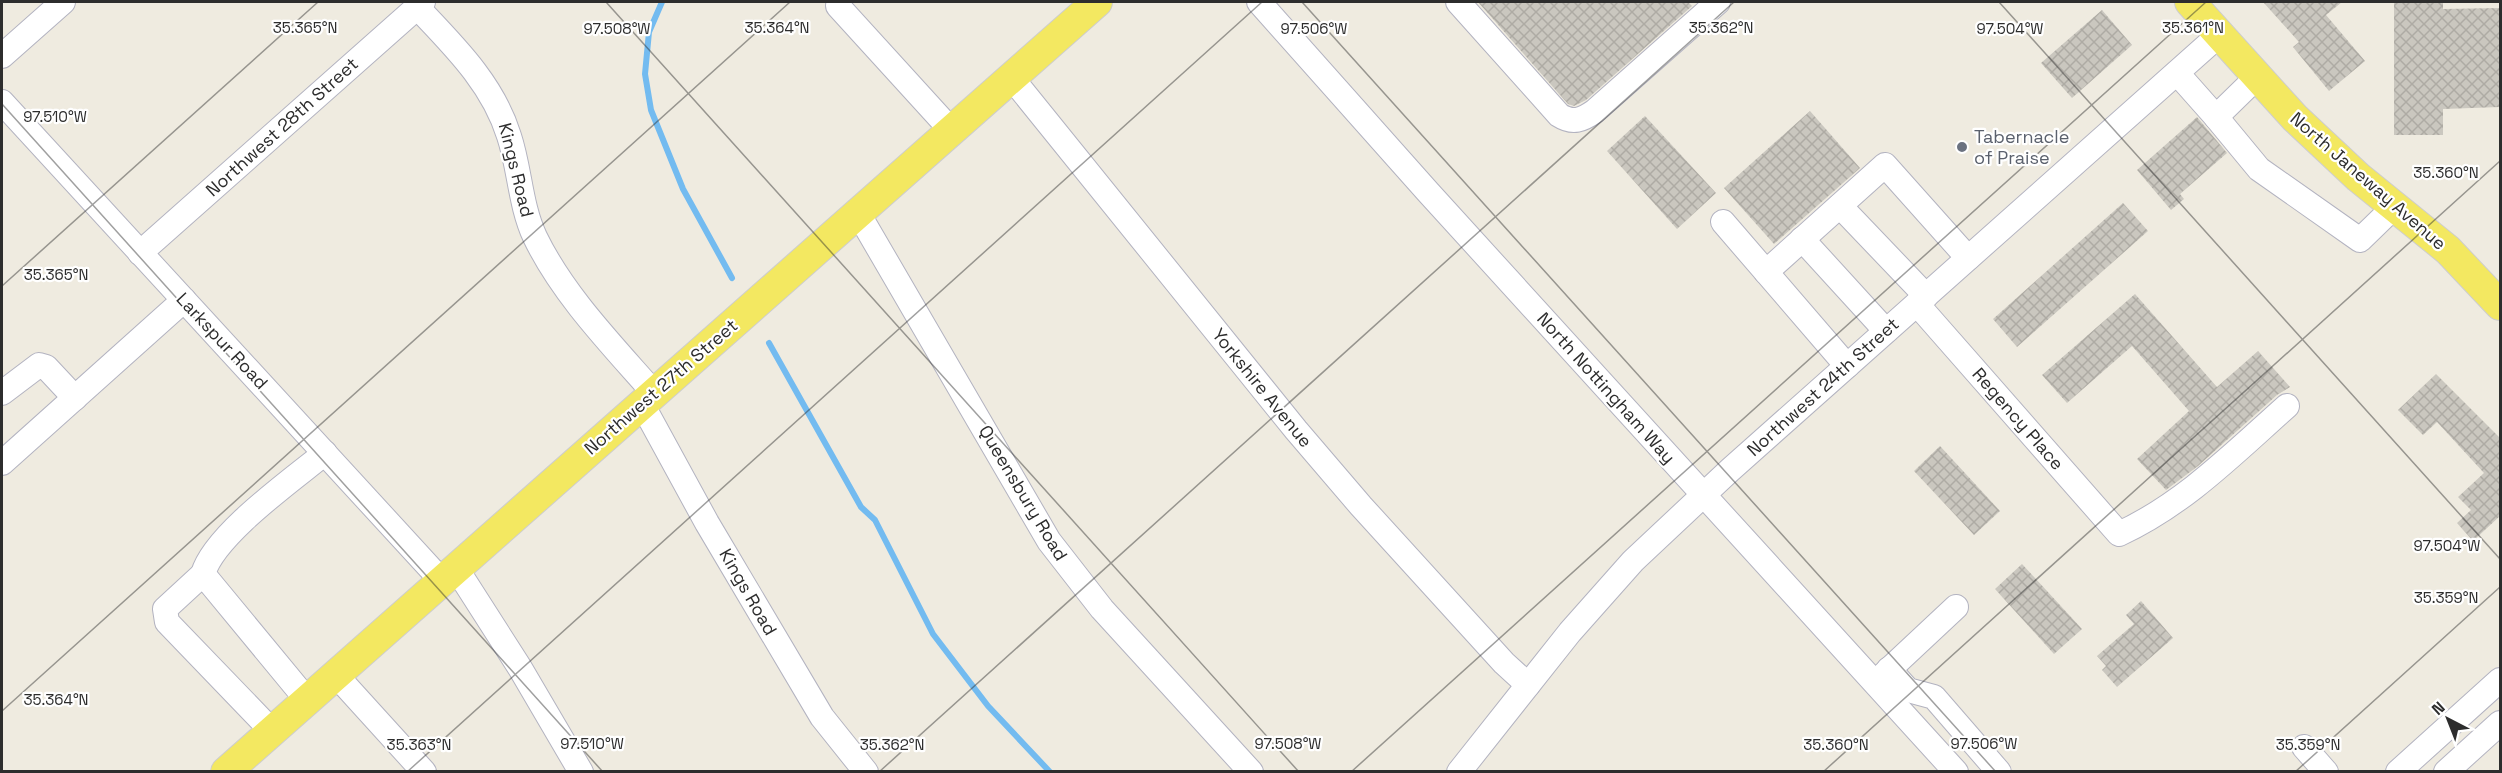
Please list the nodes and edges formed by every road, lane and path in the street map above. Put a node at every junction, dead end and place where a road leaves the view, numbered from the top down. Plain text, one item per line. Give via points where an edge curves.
1 (63, 2) edge
2 (1097, 2) edge
3 (1259, 2) edge
4 (1458, 2) edge
5 (2190, 2) edge
6 (420, 4) edge
7 (1708, 4) edge
8 (838, 6) dead end
9 (2219, 34) junction
10 (2, 56) edge
11 (2176, 73) junction
12 (1011, 76) junction
13 (2258, 77) junction
14 (2, 102) edge
15 (2216, 117) junction
16 (951, 130) junction
17 (1840, 206) junction
18 (2395, 206) junction
19 (858, 213) junction
20 (1723, 222) dead end
21 (1802, 239) junction
22 (140, 253) junction
23 (1968, 258) junction
24 (1766, 272) junction
25 (184, 300) junction
26 (1921, 300) junction
27 (2500, 305) edge
28 (1886, 331) junction
29 (1847, 366) junction
30 (2, 393) edge
31 (75, 398) junction
32 (648, 398) junction
33 (2286, 406) dead end
34 (325, 453) junction
35 (2, 463) edge
36 (1703, 495) junction
37 (202, 574) junction
38 (449, 574) junction
39 (1956, 607) dead end
40 (335, 674) junction
41 (1882, 676) junction
42 (2500, 680) edge
43 (1528, 685) junction
44 (307, 699) junction
45 (2456, 720) junction
46 (2500, 723) edge
47 (272, 730) junction
48 (2478, 744) junction
49 (2304, 747) dead end
50 (226, 771) edge
51 (424, 771) edge
52 (581, 771) edge
53 (867, 771) edge
54 (1251, 771) edge
55 (1459, 771) edge
56 (1956, 771) edge
57 (1998, 771) edge
58 (2326, 771) edge
59 (2398, 771) edge
60 (2446, 771) edge

1 - 10 street
2 - 12 main road, Northwest 27th Street
3 - 36 street, North Nottingham Way
4 - 7 street via 1559,115 1575,121 1595,111
5 - 9 main road, North Janeway Avenue
6 - 22 street, Northwest 28th Street
6 - 32 street, Kings Road via 491,92 501,111 528,221 545,257
8 - 16 street
9 - 11 street, Northwest 24th Street
9 - 13 main road, North Janeway Avenue
11 - 15 street
11 - 23 street, Northwest 24th Street
12 - 16 main road, Northwest 27th Street
12 - 43 street, Yorkshire Avenue via 1296,430
13 - 15 street
13 - 18 main road, North Janeway Avenue via 2325,147
14 - 22 street, Larkspur Road
15 - 18 street via 2259,169 2360,240
16 - 19 main road, Northwest 27th Street
17 - 21 street
17 - 23 street via 1886,165
17 - 26 street, Regency Place
18 - 27 main road, North Janeway Avenue via 2448,250
19 - 32 main road, Northwest 27th Street
19 - 54 street, Queensbury Road via 1048,541 1102,609
20 - 24 street
21 - 24 street
21 - 28 street
22 - 25 street, Larkspur Road
23 - 26 street, Northwest 24th Street
24 - 29 street
25 - 31 street
25 - 34 street, Larkspur Road
26 - 28 street, Northwest 24th Street
26 - 33 street, Regency Place via 2119,534 2192,491
28 - 29 street, Northwest 24th Street
29 - 36 street, Northwest 24th Street
30 - 31 street via 39,364
31 - 35 street
32 - 38 main road, Northwest 27th Street
32 - 53 street, Kings Road via 707,523 817,708
34 - 37 street via 228,536 206,562
34 - 38 street, Larkspur Road
36 - 41 street, North Nottingham Way
36 - 43 street, Northwest 24th Street via 1604,591
37 - 44 street
37 - 47 street via 165,609 167,622
38 - 40 main road, Northwest 27th Street
38 - 52 street, Larkspur Road via 520,668
39 - 41 street
40 - 44 main road, Northwest 27th Street
40 - 51 street
41 - 56 street, North Nottingham Way
41 - 57 street via 1934,698
42 - 45 street
43 - 55 street, Northwest 24th Street
44 - 47 main road, Northwest 27th Street
45 - 48 street
45 - 59 street
46 - 48 street
47 - 50 main road, Northwest 27th Street
48 - 60 street
49 - 58 street

